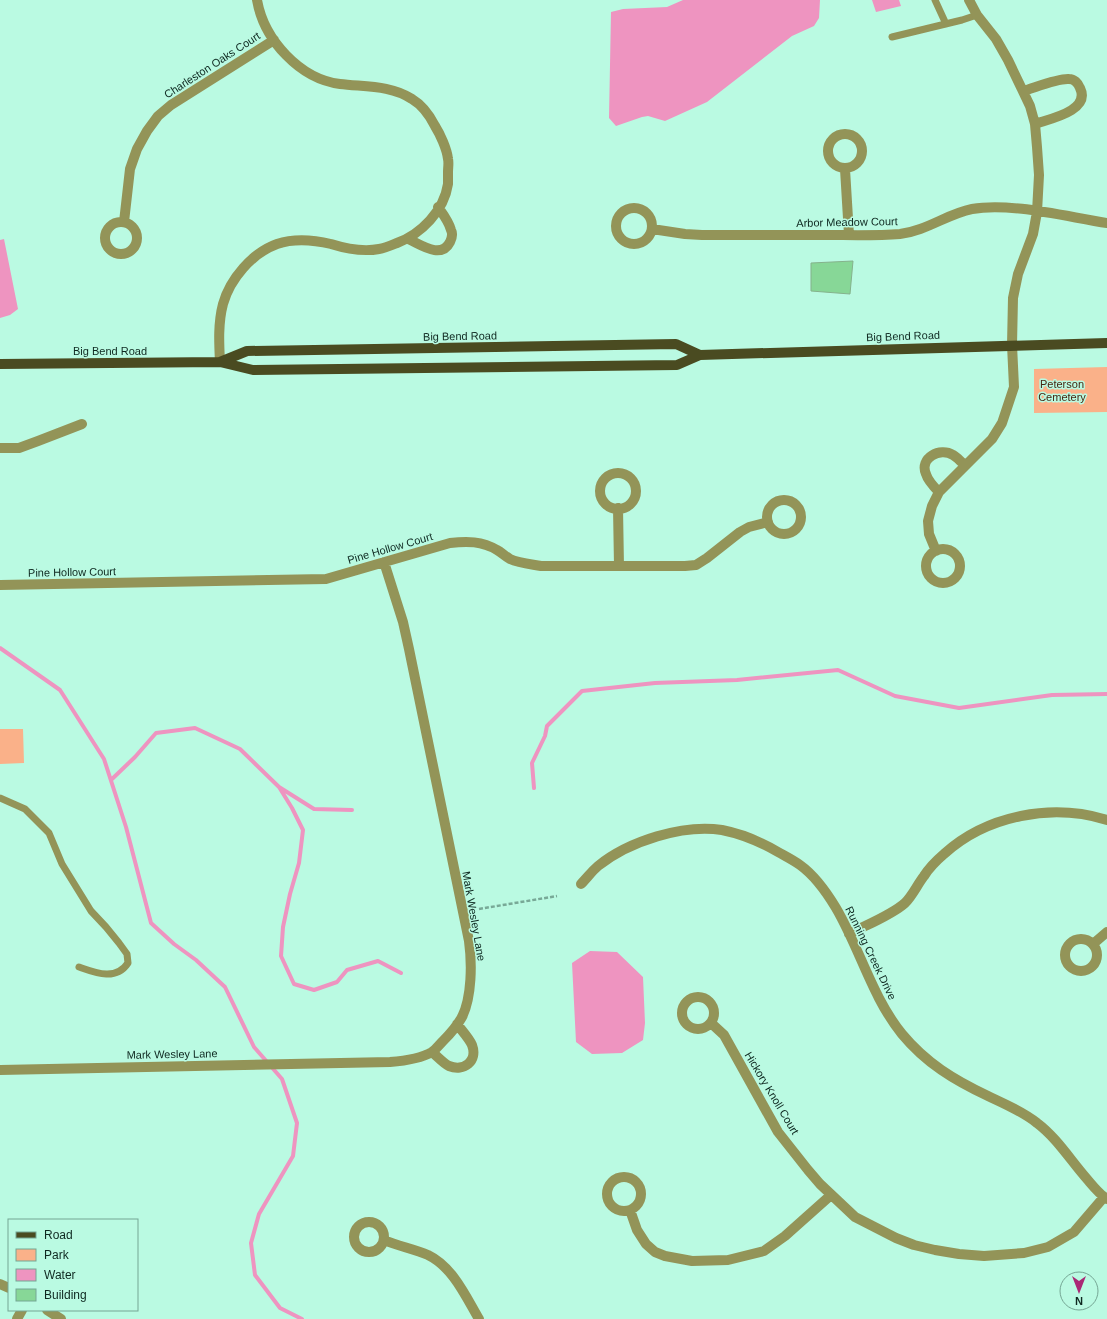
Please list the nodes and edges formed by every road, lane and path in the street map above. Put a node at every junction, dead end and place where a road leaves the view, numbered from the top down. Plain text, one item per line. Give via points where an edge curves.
1 (257, 0) edge
2 (935, 0) edge
3 (969, 0) edge
4 (977, 15) junction
5 (946, 24) junction
6 (892, 37) dead end
7 (274, 40) junction
8 (1023, 91) junction
9 (1035, 124) junction
10 (845, 169) dead end
11 (438, 207) junction
12 (1037, 212) junction
13 (124, 222) dead end
14 (1107, 224) edge
15 (652, 229) dead end
16 (849, 235) junction
17 (408, 239) junction
18 (1107, 343) edge
19 (1012, 345) junction
20 (700, 355) junction
21 (220, 362) junction
22 (0, 364) edge
23 (82, 424) dead end
24 (0, 448) edge
25 (965, 465) junction
26 (938, 492) junction
27 (618, 508) dead end
28 (768, 522) dead end
29 (936, 551) dead end
30 (384, 562) junction
31 (619, 566) junction
32 (0, 585) edge
33 (0, 798) edge
34 (1107, 820) edge
35 (581, 884) dead end
36 (557, 896) dead end
37 (479, 909) dead end
38 (1107, 932) edge
39 (849, 934) junction
40 (1093, 944) dead end
41 (79, 967) dead end
42 (711, 1023) dead end
43 (457, 1024) junction
44 (432, 1052) junction
45 (0, 1070) edge
46 (831, 1195) junction
47 (1105, 1198) edge
48 (630, 1210) dead end
49 (384, 1240) dead end
50 (49, 1311) edge
51 (61, 1319) edge
52 (480, 1319) edge

1 - 7 street via 264,22
2 - 5 lane
3 - 4 street
4 - 5 lane
4 - 8 street via 996,39
5 - 6 lane
7 - 11 street via 296,64 320,79 395,91 413,100 429,115 440,133 448,158 448,185 444,199
7 - 13 street, Charleston Oaks Court via 171,105 158,116 137,149 130,169
8 - 9 street
8 - 9 street via 1069,79 1081,89 1082,97 1076,108
9 - 12 street via 1039,175
10 - 16 street
11 - 17 street via 429,222
11 - 17 street via 451,230 448,246 434,251
12 - 14 street, Arbor Meadow Court
12 - 16 street, Arbor Meadow Court via 985,207 970,210 920,230 901,234
12 - 19 street via 1033,234 1018,274 1013,298
15 - 16 street, Arbor Meadow Court via 702,235
17 - 21 street via 380,249 360,250 318,240 298,240 278,244 263,252 238,274 223,304 219,334
18 - 19 main road, Big Bend Road
19 - 20 main road, Big Bend Road
19 - 25 street via 1014,387 1002,423 992,439
20 - 21 main road, Big Bend Road via 677,365 253,370
20 - 21 main road, Big Bend Road via 676,344 247,351
21 - 22 main road, Big Bend Road
23 - 24 street via 19,448
25 - 26 street
25 - 26 street via 948,453 934,453 928,458 924,469
26 - 29 street via 928,521
27 - 31 street
28 - 31 street, Pine Hollow Court via 740,532 696,564
30 - 31 street, Pine Hollow Court via 465,541 480,543 522,563 540,566
30 - 32 street, Pine Hollow Court via 326,579
30 - 43 street, Mark Wesley Lane via 409,649 469,942 469,989 462,1016
33 - 41 lane via 25,809 49,832 62,864 91,912 126,954 128,963 124,969 109,975
34 - 39 street via 1080,814 1032,813 988,826 945,853 923,876 904,904
35 - 39 street, Running Creek Drive via 598,866 625,849 655,837 695,829 721,830 756,840 801,865 826,893
36 - 37 path
38 - 40 street
39 - 47 street, Running Creek Drive via 878,997 902,1035 928,1061 954,1079 1015,1108 1038,1124
42 - 46 street, Hickory Knoll Court via 724,1035 778,1132
43 - 44 street, Mark Wesley Lane
43 - 44 street via 472,1045 473,1053 469,1065 451,1066
44 - 45 street, Mark Wesley Lane via 403,1061 390,1062
46 - 47 street, Hickory Knoll Court via 855,1217 896,1238 935,1250 984,1256 1024,1253 1048,1247 1074,1232
46 - 48 street via 764,1251 728,1260 692,1261 655,1252 637,1230
49 - 52 street via 428,1256 448,1270
50 - 51 street

